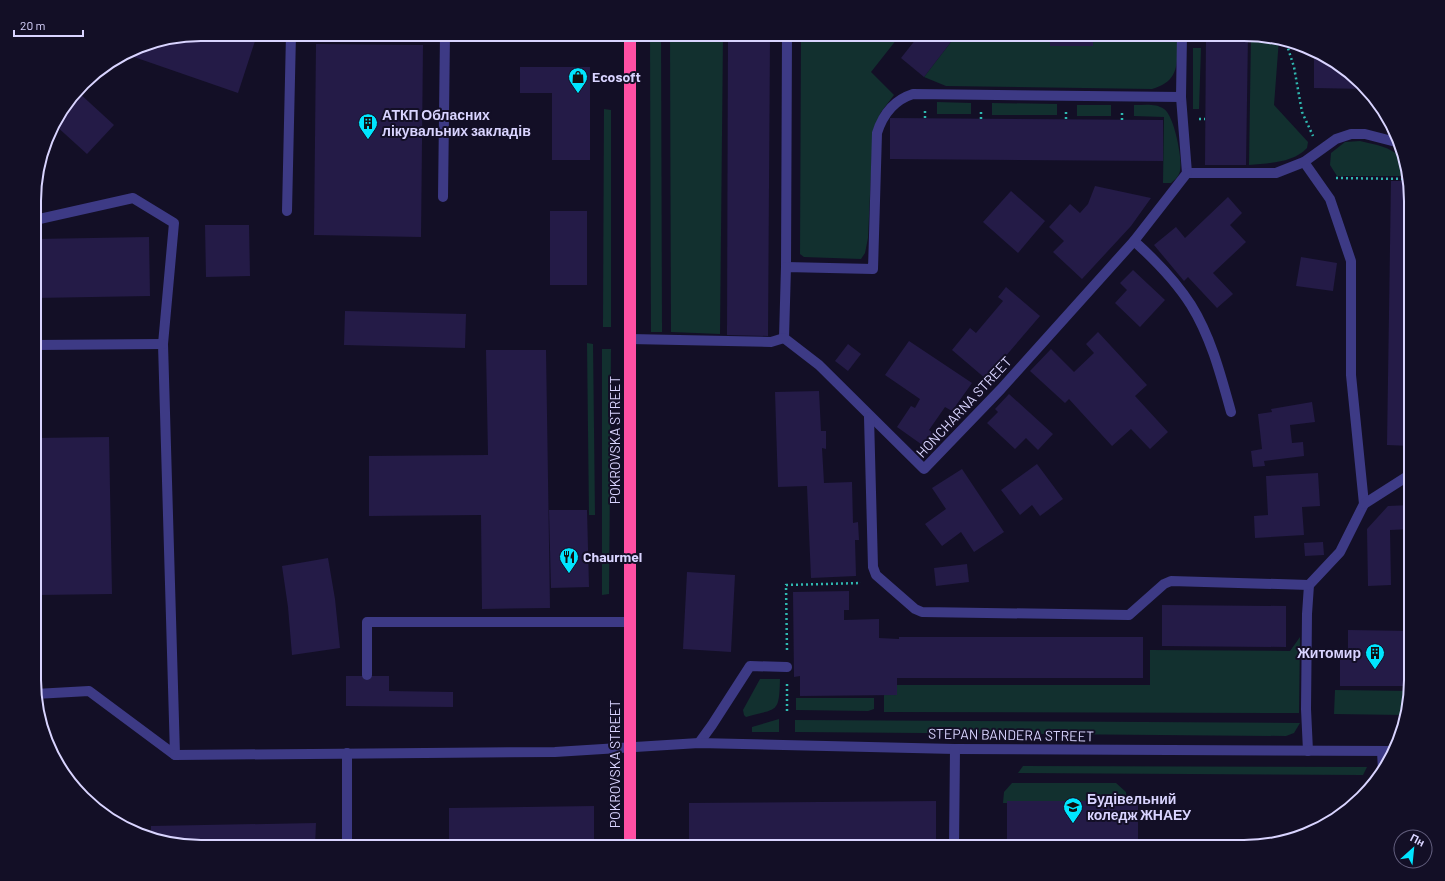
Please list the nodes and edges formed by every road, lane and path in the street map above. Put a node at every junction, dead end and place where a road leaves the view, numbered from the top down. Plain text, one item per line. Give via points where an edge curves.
1 (291, 41) edge
2 (445, 41) edge
3 (630, 41) edge
4 (787, 41) edge
5 (1182, 41) edge
6 (1287, 46) edge
7 (1181, 97) junction
8 (1392, 141) edge
9 (1320, 151) junction
10 (1304, 162) junction
11 (1187, 174) junction
12 (1316, 178) junction
13 (1403, 179) edge
14 (443, 197) dead end
15 (287, 211) dead end
16 (41, 219) edge
17 (1134, 241) junction
18 (786, 268) junction
19 (784, 338) junction
20 (630, 339) junction
21 (163, 344) junction
22 (41, 345) edge
23 (1231, 412) dead end
24 (869, 416) junction
25 (1404, 478) edge
26 (1364, 504) junction
27 (884, 582) junction
28 (1309, 585) junction
29 (629, 622) junction
30 (787, 667) junction
31 (367, 675) dead end
32 (41, 694) edge
33 (787, 711) dead end
34 (699, 743) junction
35 (630, 747) junction
36 (955, 749) junction
37 (1308, 751) junction
38 (1382, 751) junction
39 (1388, 751) edge
40 (347, 753) junction
41 (175, 755) junction
42 (1382, 761) edge
43 (347, 840) edge
44 (630, 840) edge
45 (954, 840) edge

1 - 15 street
2 - 14 street
3 - 20 highway, POKROVSKA STREET
4 - 18 street
5 - 7 street
6 - 9 path via 1302,112
7 - 11 street
7 - 18 street via 913,94 902,97 886,113 877,133 873,269
8 - 9 street via 1365,134 1351,134 1336,139
9 - 10 street
10 - 11 street via 1276,173
10 - 12 street
11 - 17 street, HONCHARNA STREET
12 - 13 path
12 - 26 street via 1330,200 1351,261 1351,375
16 - 21 street via 133,198 174,223
17 - 23 street via 1153,259 1191,305 1217,363
17 - 24 street, HONCHARNA STREET via 1001,389 924,469
18 - 19 street
19 - 20 street via 771,342
19 - 24 street, HONCHARNA STREET via 819,365
20 - 29 highway, POKROVSKA STREET
21 - 22 street
21 - 41 street
24 - 27 street via 873,567 876,575
25 - 26 street
26 - 28 street via 1340,552
27 - 28 street via 922,612 1129,615 1164,584 1171,581
27 - 30 path via 786,585
28 - 37 street via 1306,709
29 - 31 street via 367,622
29 - 35 highway, POKROVSKA STREET
30 - 33 path
30 - 34 street via 750,666
32 - 41 street via 89,691
34 - 35 street, STEPAN BANDERA STREET
34 - 36 street, STEPAN BANDERA STREET
35 - 40 street, STEPAN BANDERA STREET via 555,752
35 - 44 highway, POKROVSKA STREET
36 - 37 street, STEPAN BANDERA STREET
36 - 45 street
37 - 38 street, STEPAN BANDERA STREET
38 - 39 street, STEPAN BANDERA STREET
38 - 42 street
40 - 41 street, STEPAN BANDERA STREET
40 - 43 street

